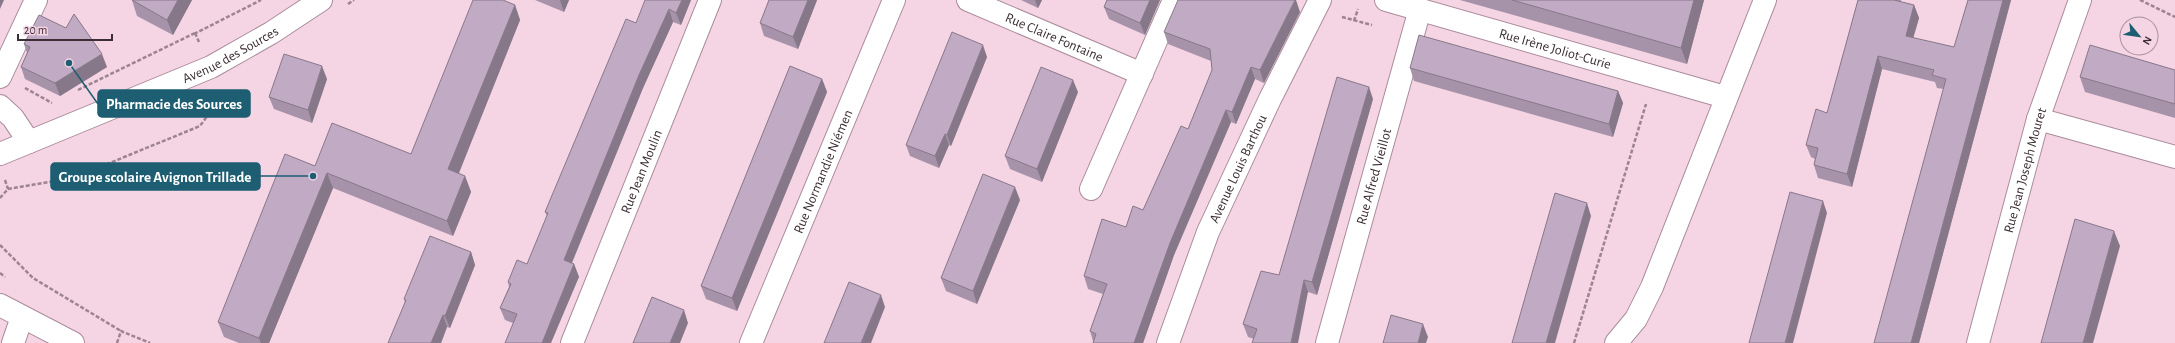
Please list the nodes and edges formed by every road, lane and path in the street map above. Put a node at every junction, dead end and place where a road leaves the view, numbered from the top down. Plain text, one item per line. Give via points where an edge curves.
1 (36, 0) edge
2 (261, 0) edge
3 (321, 0) edge
4 (354, 0) edge
5 (710, 0) edge
6 (894, 0) edge
7 (968, 0) edge
8 (1174, 0) edge
9 (1320, 0) edge
10 (1386, 0) edge
11 (1766, 0) edge
12 (2080, 0) edge
13 (2140, 0) edge
14 (347, 4) dead end
15 (1358, 9) dead end
16 (1420, 9) junction
17 (1339, 16) dead end
18 (2175, 17) edge
19 (1354, 20) junction
20 (195, 33) junction
21 (1413, 36) junction
22 (1142, 74) junction
23 (0, 78) edge
24 (22, 86) dead end
25 (228, 87) dead end
26 (76, 90) dead end
27 (72, 93) dead end
28 (1725, 97) junction
29 (1638, 102) dead end
30 (0, 106) edge
31 (2038, 119) junction
32 (15, 122) junction
33 (29, 142) junction
34 (0, 154) edge
35 (2175, 157) edge
36 (1091, 189) dead end
37 (0, 198) edge
38 (0, 245) edge
39 (0, 305) edge
40 (22, 317) junction
41 (121, 331) junction
42 (13, 343) edge
43 (73, 343) edge
44 (117, 343) edge
45 (150, 343) edge
46 (572, 343) edge
47 (751, 343) edge
48 (1168, 343) edge
49 (1327, 343) edge
50 (1574, 343) edge
51 (1616, 343) edge
52 (1978, 343) edge

1 - 23 street
2 - 20 path
3 - 33 street, Avenue des Sources via 212,67
4 - 14 path
5 - 46 street, Rue Jean Moulin
6 - 47 street, Rue Normandie Niémen
7 - 22 street, Rue Claire Fontaine
8 - 22 street
9 - 48 street, Avenue Louis Barthou via 1208,232
10 - 16 street, Rue Irène Joliot-Curie
11 - 28 street
12 - 31 street, Rue Jean Joseph Mouret
13 - 18 path
15 - 19 path
16 - 21 street, Rue Alfred Vieillot
16 - 28 street, Rue Irène Joliot-Curie
17 - 19 path
19 - 21 path
20 - 26 path
20 - 27 path
21 - 49 street, Rue Alfred Vieillot
22 - 36 street
24 - 32 path via 52,103 57,100
25 - 37 path via 200,126 73,178 8,189
28 - 51 street via 1652,287 1636,319
29 - 50 path via 1646,104
30 - 32 street
31 - 35 street
31 - 52 street, Rue Jean Joseph Mouret
32 - 33 street
33 - 34 street, Avenue des Sources
38 - 41 path via 33,278
39 - 40 street
40 - 42 street
40 - 43 street
41 - 44 path
41 - 45 path

